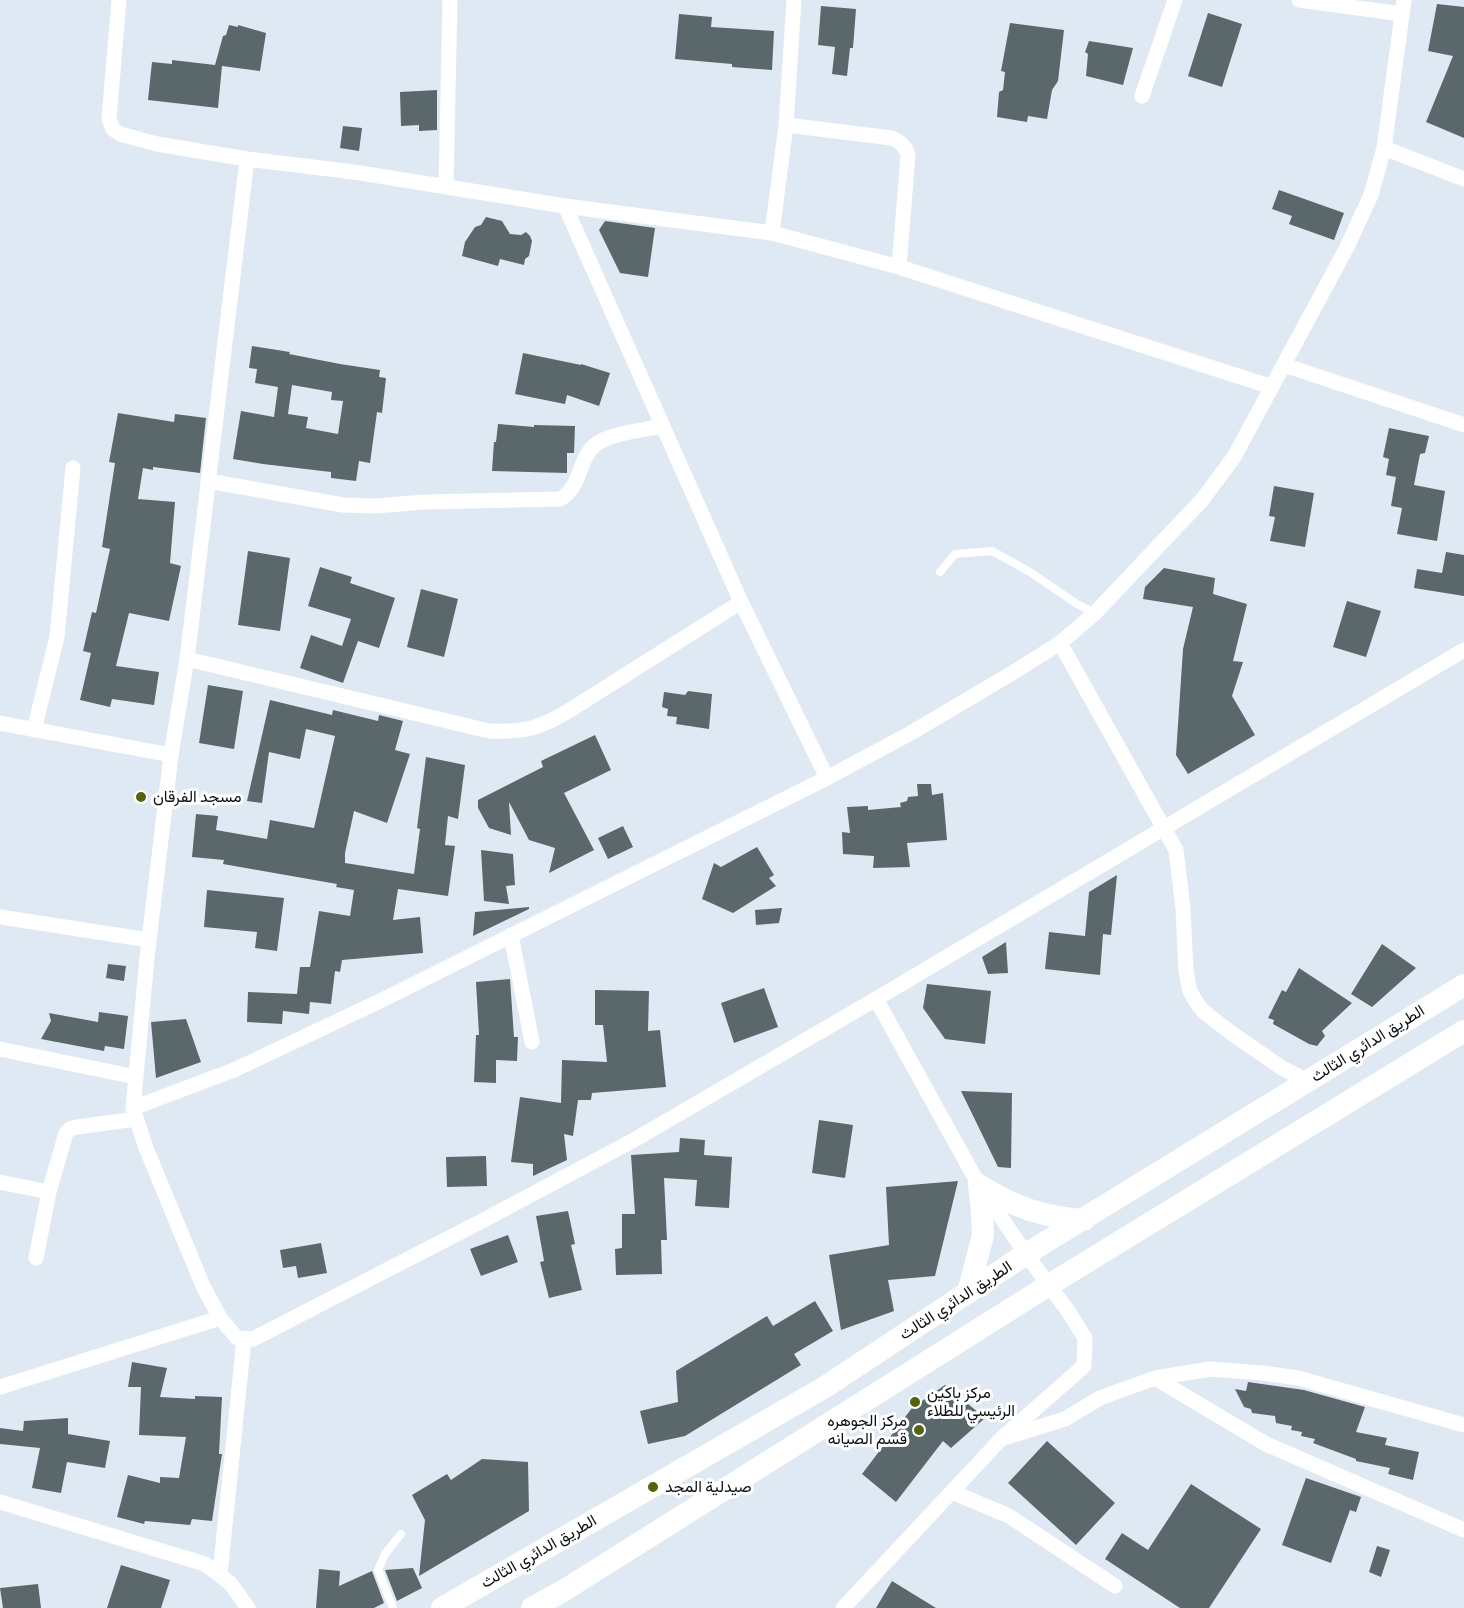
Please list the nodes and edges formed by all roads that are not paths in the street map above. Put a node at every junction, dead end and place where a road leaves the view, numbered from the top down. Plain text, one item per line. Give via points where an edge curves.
1 (119, 0) edge
2 (450, 0) edge
3 (794, 0) edge
4 (1174, 0) edge
5 (1299, 0) edge
6 (1403, 7) edge
7 (1142, 96) dead end
8 (786, 125) junction
9 (1384, 148) junction
10 (247, 159) junction
11 (1464, 179) edge
12 (446, 186) junction
13 (565, 206) junction
14 (771, 232) junction
15 (899, 267) junction
16 (1284, 365) junction
17 (1272, 387) junction
18 (1464, 425) edge
19 (663, 426) junction
20 (73, 468) dead end
21 (208, 481) junction
22 (940, 572) dead end
23 (741, 602) junction
24 (1095, 613) junction
25 (1060, 644) junction
26 (1464, 650) edge
27 (187, 659) junction
28 (0, 723) edge
29 (34, 730) junction
30 (171, 755) junction
31 (827, 778) junction
32 (1164, 828) junction
33 (0, 917) edge
34 (511, 935) junction
35 (149, 940) junction
36 (1464, 985) edge
37 (876, 999) junction
38 (1464, 1031) edge
39 (532, 1042) dead end
40 (0, 1050) edge
41 (136, 1077) junction
42 (1308, 1082) junction
43 (135, 1113) junction
44 (0, 1182) edge
45 (978, 1185) junction
46 (50, 1192) junction
47 (1084, 1220) junction
48 (1026, 1254) junction
49 (36, 1258) dead end
50 (1049, 1285) junction
51 (968, 1293) junction
52 (220, 1318) junction
53 (244, 1339) junction
54 (1155, 1378) junction
55 (0, 1387) edge
56 (1464, 1425) edge
57 (1002, 1438) junction
58 (952, 1492) junction
59 (0, 1502) edge
60 (1464, 1530) edge
61 (401, 1534) dead end
62 (220, 1574) junction
63 (1115, 1586) dead end
64 (248, 1608) edge
65 (393, 1608) edge
66 (442, 1608) edge
67 (532, 1608) edge
68 (843, 1608) edge

1 - 10 street via 109,119 113,129 157,144
2 - 12 street
3 - 8 street
4 - 7 street
5 - 6 street
6 - 9 street
8 - 14 street
8 - 15 street via 892,138 905,148 908,155
9 - 11 street
9 - 16 street via 1371,195
10 - 12 street
10 - 21 street
12 - 13 street
13 - 14 street
13 - 19 street
14 - 15 street
15 - 17 street
16 - 17 street
16 - 18 street
17 - 24 street via 1234,457 1202,500
19 - 21 street via 595,445 574,485 560,499 375,506
19 - 23 street
20 - 29 street via 57,637
21 - 27 street
22 - 24 lane via 955,554 992,551
23 - 27 street via 570,710 530,730 489,731
23 - 31 street
24 - 25 street
25 - 31 street
25 - 32 street
26 - 32 street
27 - 30 street
28 - 29 street
29 - 30 street
30 - 35 street
31 - 34 street
32 - 37 street
32 - 42 street via 1176,850 1186,971 1196,1002 1230,1032
33 - 35 street
34 - 39 street
34 - 43 street via 380,1001
35 - 41 street
36 - 42 main road, الطريق الدائري الثالث
37 - 45 street
37 - 53 street via 634,1140 253,1339
38 - 50 main road
40 - 41 street
41 - 43 street
42 - 47 main road, الطريق الدائري الثالث
43 - 46 street via 70,1129
43 - 52 street via 177,1228
44 - 46 street
45 - 47 main road via 1019,1208
45 - 48 street
45 - 51 main road via 982,1235
46 - 49 street
47 - 48 main road, الطريق الدائري الثالث
48 - 50 street
48 - 51 main road, الطريق الدائري الثالث
50 - 57 street via 1085,1338 1084,1366
50 - 67 main road
51 - 66 main road, الطريق الدائري الثالث via 825,1387
52 - 53 street via 231,1334
52 - 55 street
53 - 62 street
54 - 56 street via 1210,1369 1298,1378
54 - 57 street via 1100,1398 1065,1419
54 - 60 street via 1266,1444
57 - 58 street
58 - 63 street via 1009,1516
58 - 68 street
59 - 62 street via 205,1564
61 - 65 lane via 378,1570
62 - 64 street

